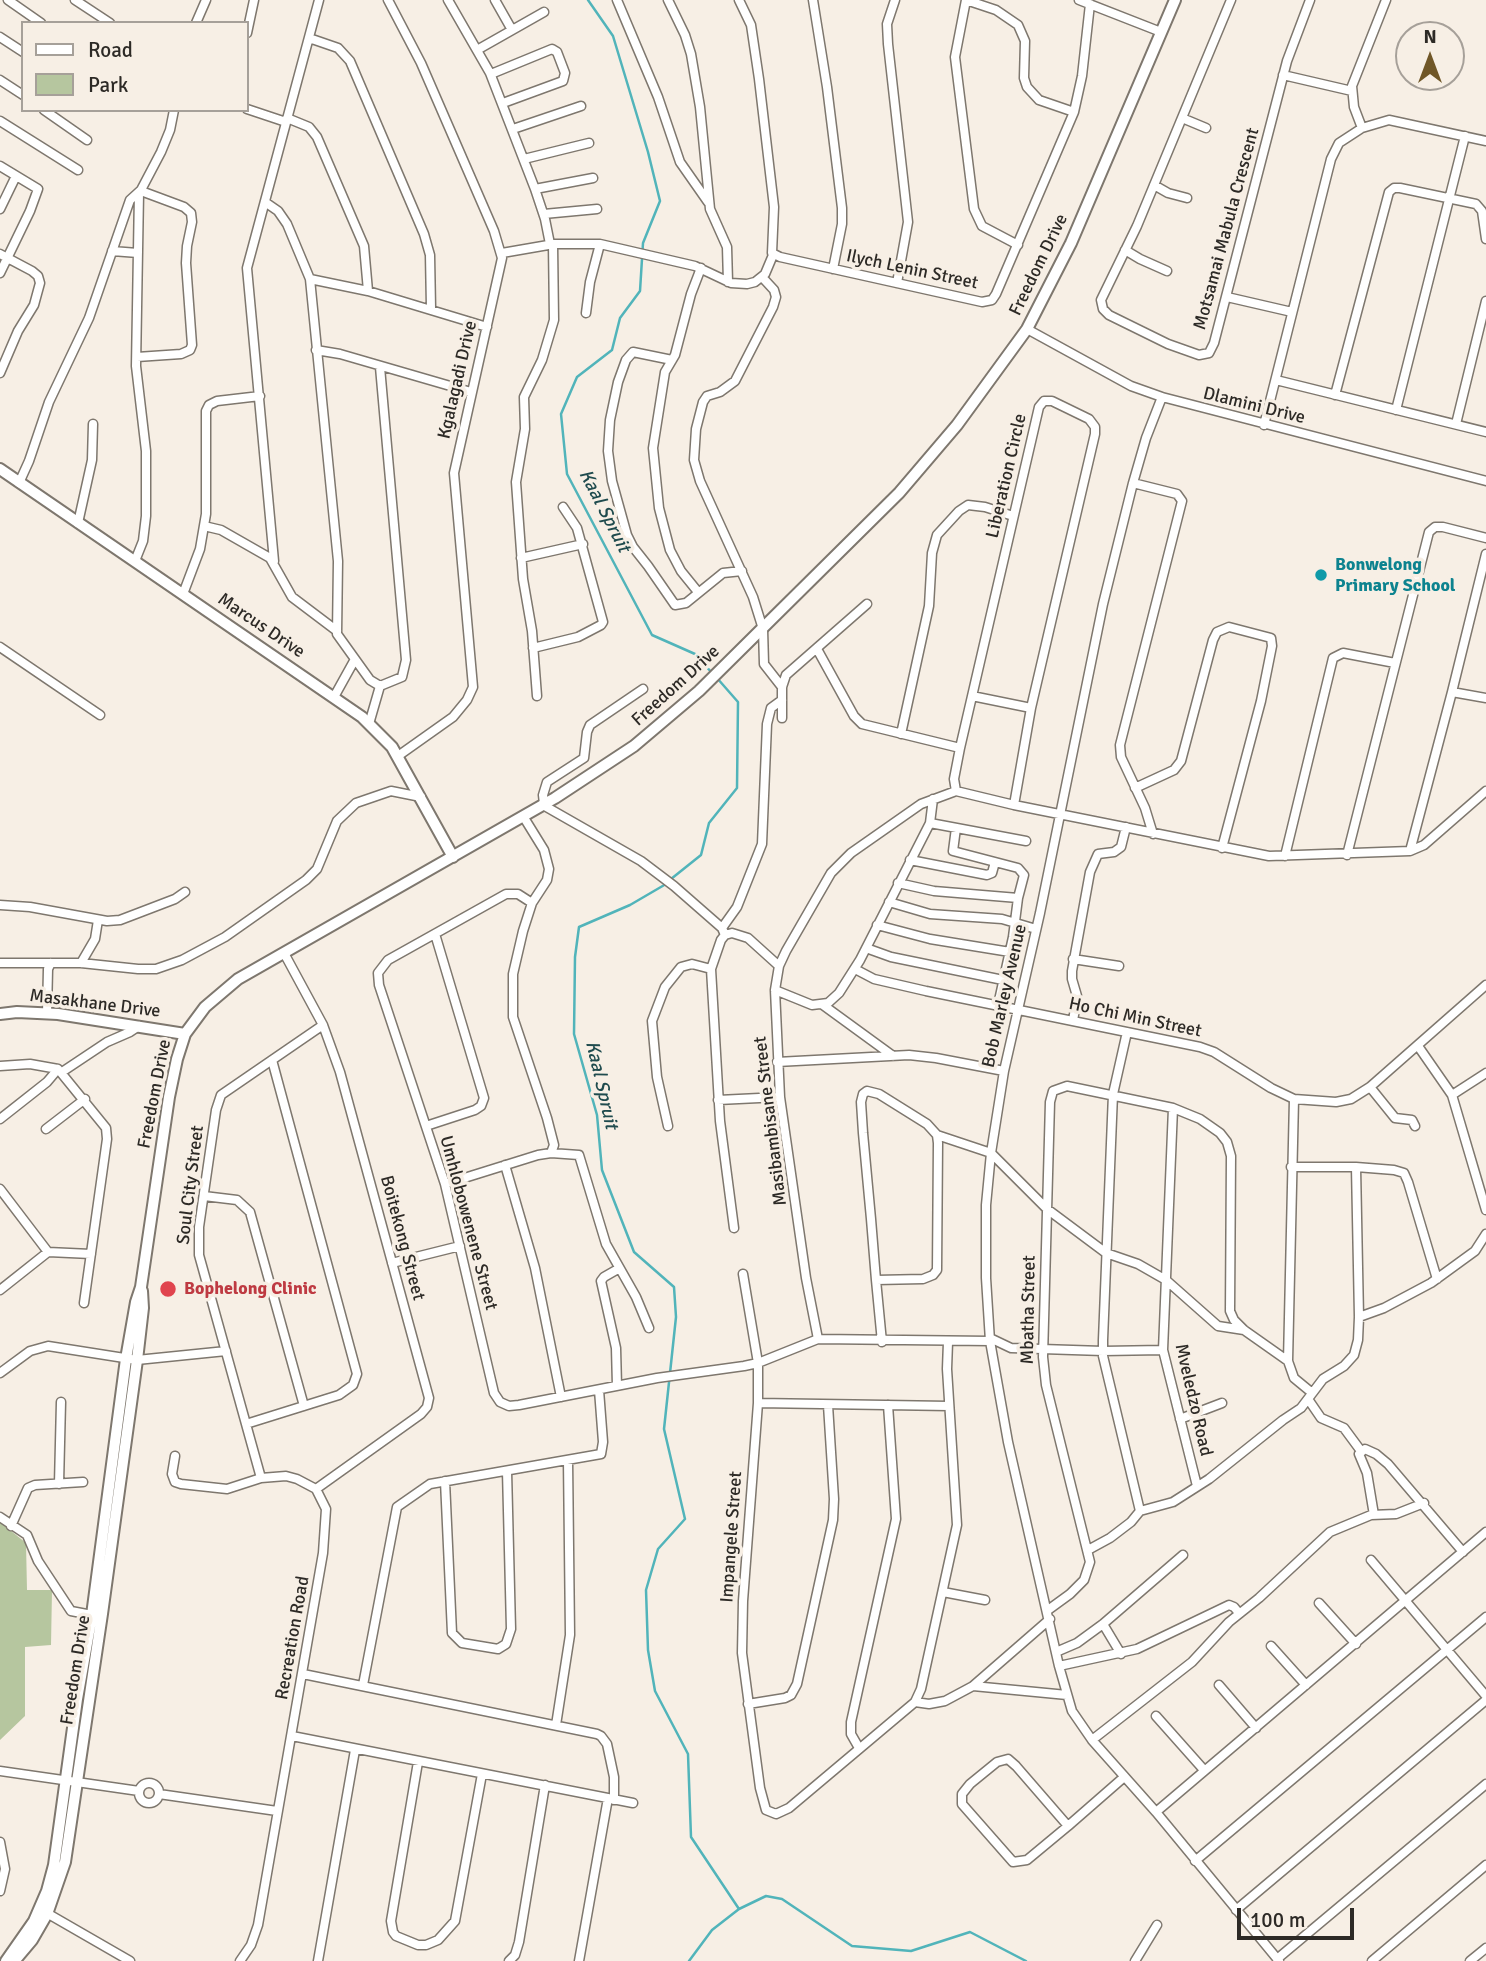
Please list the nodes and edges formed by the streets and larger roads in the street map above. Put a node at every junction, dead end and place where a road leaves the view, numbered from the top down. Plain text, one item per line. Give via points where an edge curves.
1 (8, 0) edge
2 (75, 0) edge
3 (206, 0) edge
4 (254, 0) edge
5 (319, 0) edge
6 (388, 0) edge
7 (447, 0) edge
8 (495, 0) edge
9 (617, 0) edge
10 (668, 0) edge
11 (739, 0) edge
12 (813, 0) edge
13 (895, 0) edge
14 (966, 0) edge
15 (1079, 0) edge
16 (1175, 0) edge
17 (1231, 0) edge
18 (1310, 0) edge
19 (1387, 0) edge
20 (1090, 4) junction
21 (544, 12) dead end
22 (38, 21) edge
23 (107, 21) edge
24 (197, 21) edge
25 (248, 28) edge
26 (512, 30) junction
27 (1161, 32) junction
28 (0, 37) edge
29 (309, 38) junction
30 (477, 50) junction
31 (21, 51) edge
32 (491, 74) junction
33 (1283, 75) junction
34 (0, 80) edge
35 (1352, 91) junction
36 (21, 94) edge
37 (503, 103) junction
38 (581, 106) dead end
39 (248, 109) edge
40 (47, 112) edge
41 (174, 112) edge
42 (1074, 112) junction
43 (1182, 118) junction
44 (287, 120) junction
45 (0, 121) edge
46 (1206, 128) dead end
47 (1363, 128) junction
48 (513, 129) junction
49 (1465, 136) junction
50 (87, 140) dead end
51 (1486, 141) edge
52 (589, 143) dead end
53 (524, 159) junction
54 (0, 166) edge
55 (78, 170) dead end
56 (16, 176) junction
57 (593, 178) dead end
58 (1154, 185) junction
59 (535, 189) junction
60 (140, 192) junction
61 (1187, 198) dead end
62 (1450, 198) junction
63 (265, 202) junction
64 (710, 204) junction
65 (0, 209) edge
66 (597, 209) dead end
67 (544, 214) junction
68 (1486, 239) edge
69 (551, 244) junction
70 (600, 244) junction
71 (1018, 245) junction
72 (1125, 250) junction
73 (112, 251) junction
74 (138, 253) junction
75 (502, 253) junction
76 (773, 254) junction
77 (4, 256) edge
78 (701, 268) junction
79 (833, 269) junction
80 (1167, 271) dead end
81 (0, 273) edge
82 (762, 277) junction
83 (310, 279) junction
84 (728, 282) junction
85 (897, 283) junction
86 (368, 291) junction
87 (1227, 297) junction
88 (1486, 301) edge
89 (431, 308) junction
90 (1292, 312) junction
91 (586, 313) dead end
92 (487, 327) junction
93 (1027, 329) junction
94 (316, 350) junction
95 (137, 357) junction
96 (672, 360) junction
97 (380, 367) junction
98 (0, 373) edge
99 (1276, 380) junction
100 (471, 393) junction
101 (1335, 395) junction
102 (260, 396) junction
103 (1162, 397) junction
104 (1396, 410) junction
105 (93, 424) dead end
106 (1456, 424) junction
107 (1264, 425) junction
108 (1486, 432) edge
109 (0, 469) edge
110 (1486, 481) edge
111 (19, 482) junction
112 (1133, 482) junction
113 (564, 507) dead end
114 (1013, 516) junction
115 (78, 523) junction
116 (204, 526) junction
117 (1486, 538) edge
118 (583, 544) junction
119 (1486, 554) edge
120 (521, 558) junction
121 (135, 561) junction
122 (274, 561) junction
123 (742, 571) junction
124 (698, 592) junction
125 (183, 594) junction
126 (867, 604) dead end
127 (763, 629) junction
128 (337, 631) junction
129 (0, 647) edge
130 (533, 649) junction
131 (817, 649) junction
132 (354, 661) junction
133 (1395, 663) junction
134 (380, 686) junction
135 (782, 687) junction
136 (643, 689) dead end
137 (1452, 692) junction
138 (537, 696) dead end
139 (972, 696) junction
140 (334, 697) junction
141 (1486, 698) edge
142 (782, 700) junction
143 (1031, 708) junction
144 (100, 715) dead end
145 (782, 718) dead end
146 (369, 723) junction
147 (901, 734) junction
148 (960, 748) junction
149 (398, 757) junction
150 (1135, 788) junction
151 (956, 791) junction
152 (1486, 791) edge
153 (421, 797) junction
154 (933, 799) junction
155 (543, 805) junction
156 (1014, 805) junction
157 (1060, 813) junction
158 (523, 816) junction
159 (930, 823) junction
160 (1126, 827) junction
161 (956, 828) junction
162 (1153, 834) junction
163 (1026, 841) dead end
164 (1222, 848) junction
165 (1410, 851) junction
166 (1347, 855) junction
167 (1285, 856) junction
168 (453, 857) junction
169 (910, 860) junction
170 (995, 862) junction
171 (898, 883) junction
172 (186, 892) dead end
173 (1018, 898) junction
174 (888, 902) junction
175 (532, 903) junction
176 (0, 905) edge
177 (98, 920) junction
178 (1014, 923) junction
179 (877, 925) junction
180 (1036, 929) junction
181 (723, 932) junction
182 (435, 934) junction
183 (866, 948) junction
184 (1010, 952) junction
185 (285, 953) junction
186 (1073, 959) junction
187 (0, 963) edge
188 (51, 963) junction
189 (81, 963) junction
190 (779, 966) junction
191 (1119, 967) dead end
192 (711, 969) junction
193 (855, 969) junction
194 (1003, 980) junction
195 (1486, 985) edge
196 (775, 989) junction
197 (823, 1004) junction
198 (998, 1005) junction
199 (1018, 1009) junction
200 (47, 1013) junction
201 (0, 1014) edge
202 (1073, 1021) junction
203 (323, 1025) junction
204 (139, 1026) junction
205 (1127, 1032) junction
206 (185, 1034) junction
207 (1418, 1046) junction
208 (893, 1056) junction
209 (272, 1060) junction
210 (777, 1062) junction
211 (0, 1066) edge
212 (1004, 1070) junction
213 (60, 1071) junction
214 (1486, 1073) edge
215 (1370, 1087) junction
216 (1113, 1094) junction
217 (1452, 1095) junction
218 (780, 1097) junction
219 (85, 1099) junction
220 (1294, 1099) junction
221 (718, 1100) junction
222 (1172, 1108) junction
223 (0, 1119) edge
224 (426, 1126) junction
225 (668, 1126) dead end
226 (1415, 1126) dead end
227 (46, 1129) dead end
228 (937, 1135) junction
229 (551, 1153) junction
230 (990, 1153) junction
231 (505, 1165) junction
232 (1291, 1167) junction
233 (1356, 1167) junction
234 (445, 1184) junction
235 (0, 1189) edge
236 (204, 1196) junction
237 (1047, 1209) junction
238 (1486, 1210) edge
239 (734, 1228) dead end
240 (1486, 1234) edge
241 (460, 1246) junction
242 (48, 1252) junction
243 (1106, 1253) junction
244 (91, 1254) junction
245 (392, 1263) junction
246 (618, 1269) junction
247 (743, 1274) dead end
248 (1437, 1279) junction
249 (876, 1280) junction
250 (1166, 1280) junction
251 (0, 1290) edge
252 (83, 1303) dead end
253 (1359, 1317) junction
254 (649, 1328) dead end
255 (1244, 1330) junction
256 (818, 1339) junction
257 (990, 1340) junction
258 (882, 1342) junction
259 (948, 1342) junction
260 (1042, 1349) junction
261 (1163, 1350) junction
262 (226, 1351) junction
263 (1103, 1351) junction
264 (131, 1360) junction
265 (1288, 1361) junction
266 (758, 1363) junction
267 (0, 1373) edge
268 (617, 1386) junction
269 (599, 1390) junction
270 (1310, 1396) junction
271 (561, 1397) junction
272 (61, 1402) dead end
273 (758, 1403) junction
274 (1222, 1403) dead end
275 (828, 1405) junction
276 (888, 1405) junction
277 (304, 1406) junction
278 (949, 1406) junction
279 (1180, 1419) junction
280 (246, 1424) junction
281 (1361, 1451) junction
282 (175, 1456) dead end
283 (568, 1460) junction
284 (507, 1471) junction
285 (261, 1478) junction
286 (445, 1481) junction
287 (83, 1482) dead end
288 (59, 1484) junction
289 (1197, 1486) junction
290 (316, 1489) junction
291 (1424, 1503) junction
292 (1140, 1511) junction
293 (1374, 1514) junction
294 (0, 1517) edge
295 (12, 1526) junction
296 (1486, 1532) edge
297 (1088, 1550) junction
298 (1464, 1552) junction
299 (1183, 1555) dead end
300 (1371, 1560) dead end
301 (943, 1591) junction
302 (985, 1600) dead end
303 (1405, 1601) junction
304 (1319, 1603) dead end
305 (1239, 1613) junction
306 (1049, 1614) junction
307 (92, 1615) junction
308 (1486, 1617) edge
309 (1103, 1624) junction
310 (1356, 1643) junction
311 (1271, 1646) dead end
312 (1447, 1650) junction
313 (1056, 1652) junction
314 (1121, 1654) junction
315 (1059, 1666) junction
316 (303, 1674) junction
317 (363, 1685) junction
318 (1219, 1685) dead end
319 (1306, 1685) junction
320 (973, 1686) junction
321 (1067, 1695) junction
322 (1486, 1698) edge
323 (915, 1702) junction
324 (748, 1704) junction
325 (1156, 1716) dead end
326 (556, 1725) junction
327 (1256, 1728) junction
328 (292, 1736) junction
329 (1092, 1740) junction
330 (859, 1748) junction
331 (355, 1749) junction
332 (418, 1762) junction
333 (1205, 1770) junction
334 (0, 1771) edge
335 (482, 1774) junction
336 (1124, 1777) junction
337 (72, 1781) junction
338 (1486, 1784) edge
339 (545, 1785) junction
340 (139, 1791) junction
341 (159, 1794) junction
342 (611, 1799) junction
343 (633, 1803) dead end
344 (277, 1811) junction
345 (1156, 1812) junction
346 (1068, 1826) junction
347 (0, 1842) edge
348 (1195, 1861) junction
349 (1486, 1865) edge
350 (0, 1891) edge
351 (1236, 1910) junction
352 (44, 1912) junction
353 (1157, 1925) dead end
354 (1486, 1948) edge
355 (1138, 1957) edge
356 (1278, 1960) edge
357 (6, 1961) edge
358 (14, 1961) edge
359 (130, 1961) edge
360 (240, 1961) edge
361 (318, 1961) edge
362 (509, 1961) edge
363 (579, 1961) edge
364 (1148, 1961) edge
365 (1372, 1961) edge
366 (1470, 1961) edge

1 - 22 street
2 - 23 street
3 - 24 street
4 - 25 street
5 - 29 street
6 - 75 street via 421,63
7 - 30 street
8 - 26 street
9 - 64 street via 659,97 680,162
10 - 64 street via 692,62
11 - 76 street via 751,28 759,79 774,207
12 - 79 street via 842,208
13 - 85 street via 887,24 888,44 908,222
14 - 42 street via 996,10 1018,25 1025,41 1027,87 1039,100
14 - 71 street via 955,57 975,214 982,226
15 - 20 street
16 - 27 street, Freedom Drive
17 - 43 street, Motsamai Mabula Crescent
18 - 33 street, Motsamai Mabula Crescent
19 - 35 street
20 - 27 street
20 - 42 street, Ilych Lenin Street
21 - 26 street
26 - 30 street
27 - 93 street, Freedom Drive via 1072,243
28 - 31 street
29 - 44 street
29 - 89 street via 338,48 350,61 424,234
30 - 32 street
32 - 37 street
32 - 37 street via 545,52 557,52 564,81
33 - 35 street
33 - 87 street, Motsamai Mabula Crescent
34 - 36 street
35 - 47 street
37 - 48 street
38 - 48 street
39 - 44 street
40 - 50 street
41 - 60 street via 161,152
42 - 71 street, Ilych Lenin Street
43 - 46 street
43 - 58 street, Motsamai Mabula Crescent
44 - 63 street
44 - 86 street via 309,127 317,137 364,246
45 - 55 street
47 - 49 street via 1395,121
47 - 90 street via 1343,139 1333,154
48 - 53 street
49 - 51 street
49 - 62 street
52 - 53 street
53 - 59 street
54 - 56 street
56 - 65 street
56 - 77 street via 38,191
57 - 59 street
58 - 61 street
58 - 72 street, Motsamai Mabula Crescent
59 - 67 street
60 - 73 street via 130,200
60 - 74 street
60 - 95 street via 184,207 191,214 186,263 192,345 181,354
62 - 68 street via 1480,208
62 - 101 street via 1400,188 1390,192
62 - 104 street
63 - 83 street via 287,223
63 - 102 street via 247,268
64 - 84 street via 727,247
66 - 67 street
67 - 69 street
69 - 70 street
69 - 75 street
69 - 120 street via 553,325 523,400 525,429 516,486
70 - 78 street
70 - 91 street
71 - 85 street, Ilych Lenin Street via 989,301
72 - 80 street
72 - 87 street, Motsamai Mabula Crescent via 1103,292 1102,306 1109,315 1168,344 1195,354 1209,353
73 - 74 street
73 - 111 street via 89,318 49,402
74 - 95 street
75 - 92 street, Kgalagadi Drive
76 - 79 street, Ilych Lenin Street
76 - 82 street
77 - 81 street
77 - 98 street via 38,276 40,289
78 - 84 street
78 - 96 street
79 - 85 street, Ilych Lenin Street
82 - 84 street via 751,284
82 - 123 street via 774,290 773,307 735,382 705,398 696,429 698,476
83 - 86 street
83 - 94 street
86 - 89 street
87 - 90 street
88 - 106 street
89 - 92 street
90 - 99 street
92 - 100 street, Kgalagadi Drive
93 - 103 street, Dlamini Drive
93 - 127 street, Freedom Drive via 933,454
94 - 97 street
94 - 128 street via 338,561
95 - 121 street via 146,451 146,516
96 - 124 street via 663,377 653,441 654,470 670,550
96 - 124 street via 637,352 627,357 610,420 609,466 633,547 675,605 686,603
97 - 100 street
97 - 134 street via 406,654 402,677
99 - 101 street
99 - 107 street
100 - 149 street, Kgalagadi Drive via 454,473 473,687 453,717
101 - 104 street
102 - 116 street via 218,401 206,411
102 - 122 street
103 - 107 street, Dlamini Drive
103 - 112 street, Bob Marley Avenue
104 - 106 street
105 - 115 street via 92,460
106 - 108 street
107 - 110 street, Dlamini Drive
109 - 111 street, Marcus Drive
111 - 115 street, Marcus Drive
112 - 150 street via 1174,493 1182,501 1120,745
112 - 157 street, Bob Marley Avenue
113 - 118 street
114 - 139 street, Liberation Circle
114 - 143 street, Liberation Circle via 1041,403 1052,401 1090,419 1095,434
114 - 147 street via 965,506 937,535 929,606
115 - 121 street, Marcus Drive
116 - 122 street via 222,530
116 - 125 street
117 - 133 street via 1432,529
118 - 120 street
118 - 130 street via 602,625 570,640
119 - 137 street
120 - 130 street
121 - 125 street, Marcus Drive
122 - 128 street via 292,597
123 - 124 street via 723,573
123 - 127 street
125 - 140 street, Marcus Drive
126 - 131 street
127 - 135 street via 764,664
127 - 155 street, Freedom Drive via 635,746
128 - 132 street
129 - 144 street
130 - 138 street
131 - 135 street via 786,675
131 - 147 street via 859,722
132 - 134 street
132 - 140 street
133 - 166 street
133 - 167 street via 1343,653 1333,658
134 - 146 street
135 - 142 street
136 - 155 street via 590,725 584,758 547,782
137 - 141 street
137 - 165 street
139 - 143 street
139 - 148 street, Liberation Circle
140 - 146 street, Marcus Drive
142 - 145 street
142 - 181 street via 771,708 767,724 762,844
143 - 156 street, Liberation Circle
146 - 149 street, Marcus Drive
147 - 148 street
148 - 151 street, Liberation Circle
149 - 153 street, Marcus Drive
150 - 162 street
150 - 164 street via 1174,770 1181,761 1217,632 1229,627 1270,638 1261,701
151 - 154 street, Masibambisane Street
151 - 156 street
152 - 165 street via 1424,845
153 - 168 street, Marcus Drive
153 - 189 street via 391,791 356,803 337,821 317,869 306,880 225,937 182,960 156,969
154 - 159 street
154 - 190 street, Masibambisane Street via 839,863
155 - 158 street, Freedom Drive
155 - 181 street via 641,861
156 - 157 street
157 - 160 street
157 - 180 street, Bob Marley Avenue
158 - 168 street, Freedom Drive
158 - 175 street via 544,850 549,869
159 - 161 street
159 - 169 street
160 - 162 street
160 - 186 street via 1121,847 1094,858
161 - 163 street
161 - 170 street via 953,851
162 - 164 street
164 - 167 street
165 - 166 street
166 - 167 street
168 - 185 street, Freedom Drive
169 - 170 street via 987,875
169 - 171 street
170 - 173 street via 1023,872
171 - 173 street
171 - 174 street
172 - 177 street via 120,920
173 - 178 street
174 - 178 street via 930,914
174 - 179 street
175 - 182 street, Umhlobowenene Street via 509,893
175 - 229 street via 514,968 513,1017 547,1118 554,1147
176 - 177 street
177 - 189 street via 95,939
178 - 180 street
178 - 184 street
179 - 183 street
179 - 184 street
180 - 199 street, Bob Marley Avenue
181 - 190 street via 744,935
181 - 192 street
182 - 224 street, Umhlobowenene Street via 388,960 378,973
182 - 224 street via 484,1098 475,1110
183 - 193 street
183 - 194 street
184 - 194 street
185 - 203 street, Boitekong Street
185 - 206 street, Freedom Drive via 227,986
186 - 191 street
186 - 202 street via 1077,996
187 - 188 street
188 - 189 street
188 - 200 street
190 - 196 street, Masibambisane Street
192 - 221 street
192 - 225 street via 692,964 681,967 665,987 652,1021
193 - 197 street via 839,993
193 - 198 street, Ho Chi Min Street via 885,982
194 - 198 street
195 - 207 street, Ho Chi Min Street
196 - 197 street via 810,1005
196 - 210 street, Masibambisane Street
197 - 208 street
198 - 199 street, Ho Chi Min Street
199 - 202 street, Ho Chi Min Street
199 - 212 street, Bob Marley Avenue
200 - 201 street, Masakhane Drive
200 - 204 street, Masakhane Drive
202 - 205 street, Ho Chi Min Street
203 - 209 street, Soul City Street
203 - 245 street, Boitekong Street
204 - 206 street, Masakhane Drive
204 - 213 street
205 - 216 street
205 - 220 street, Ho Chi Min Street via 1214,1052
206 - 264 street, Freedom Drive via 169,1097
207 - 215 street, Ho Chi Min Street
207 - 217 street
208 - 210 street
208 - 212 street via 926,1056
209 - 236 street, Soul City Street via 221,1095
209 - 277 street via 357,1368 351,1388
210 - 218 street, Masibambisane Street
211 - 213 street via 30,1064
212 - 230 street, Bob Marley Avenue
213 - 219 street
213 - 223 street
214 - 217 street
215 - 220 street, Ho Chi Min Street via 1344,1101
215 - 226 street via 1395,1118 1412,1119
216 - 222 street
216 - 237 street, Mbatha Street via 1067,1086 1053,1091
216 - 243 street
217 - 238 street
218 - 221 street
218 - 256 street, Masibambisane Street
219 - 227 street
219 - 244 street via 107,1136
220 - 232 street
221 - 239 street
222 - 250 street, Mveledzo Road
222 - 255 street via 1200,1119 1220,1133 1229,1147 1229,1303 1234,1320
224 - 234 street, Umhlobowenene Street
228 - 230 street
228 - 249 street via 937,1270 923,1279
228 - 249 street via 928,1124 879,1094 864,1092 861,1102
229 - 231 street
229 - 246 street via 574,1153 580,1158
230 - 237 street
230 - 257 street, Bob Marley Avenue via 985,1241
231 - 234 street
231 - 271 street via 536,1268
232 - 233 street
232 - 265 street
233 - 248 street via 1404,1173
233 - 253 street
234 - 241 street, Umhlobowenene Street
235 - 242 street
236 - 262 street, Soul City Street via 198,1249
236 - 277 street via 237,1200 250,1212
237 - 243 street
237 - 260 street, Mbatha Street
240 - 248 street via 1475,1251
241 - 245 street
241 - 271 street, Umhlobowenene Street via 497,1399 509,1406
242 - 244 street
242 - 251 street
243 - 250 street
243 - 263 street
244 - 252 street
245 - 290 street, Boitekong Street via 428,1402 421,1414
246 - 254 street
246 - 268 street via 601,1281 616,1348
247 - 266 street, Impangele Street
248 - 253 street
249 - 258 street
250 - 255 street via 1212,1322
250 - 261 street, Mveledzo Road
253 - 270 street via 1354,1355 1323,1378
255 - 265 street
256 - 258 street
256 - 266 street, Umhlobowenene Street
257 - 259 street
257 - 260 street via 1006,1347
257 - 306 street, Bob Marley Avenue via 1008,1442
258 - 259 street
259 - 278 street
260 - 263 street
260 - 297 street, Mbatha Street via 1046,1385
261 - 263 street
261 - 279 street, Mveledzo Road
262 - 264 street
262 - 280 street, Soul City Street
263 - 292 street
264 - 267 street via 48,1346 30,1351
264 - 307 street, Freedom Drive
264 - 337 street, Freedom Drive
265 - 270 street via 1294,1378
266 - 268 street, Umhlobowenene Street
266 - 273 street, Impangele Street
268 - 269 street, Umhlobowenene Street
269 - 271 street, Umhlobowenene Street
269 - 283 street via 603,1451
270 - 281 street via 1321,1418 1344,1428
270 - 289 street via 1301,1409
272 - 288 street
273 - 275 street
273 - 324 street, Impangele Street via 741,1627
274 - 279 street
275 - 276 street
275 - 324 street via 834,1513 797,1684 785,1698
276 - 278 street
276 - 330 street via 896,1519 851,1723
277 - 280 street
278 - 301 street via 957,1516
279 - 289 street, Mveledzo Road
280 - 285 street, Soul City Street
281 - 291 street via 1367,1449 1382,1458
281 - 293 street
282 - 285 street via 172,1474 181,1484 227,1489
283 - 284 street
283 - 326 street via 570,1635
284 - 286 street
284 - 286 street via 510,1629 506,1644 498,1649 462,1643 452,1633
285 - 290 street via 286,1476
286 - 317 street via 425,1486 395,1511
287 - 288 street
288 - 295 street via 27,1489
289 - 292 street via 1173,1502
290 - 316 street, Recreation Road via 325,1505 326,1528
291 - 293 street via 1396,1514
291 - 298 street
292 - 297 street
293 - 305 street via 1330,1532
294 - 295 street
295 - 307 street via 29,1537 44,1572 71,1611
296 - 298 street
297 - 306 street, Mbatha Street via 1084,1580
298 - 303 street
299 - 309 street
300 - 303 street
301 - 302 street
301 - 323 street
303 - 310 street
303 - 312 street
304 - 310 street
305 - 314 street via 1232,1605 1225,1606
305 - 329 street via 1192,1662
306 - 313 street, Bob Marley Avenue
306 - 320 street, Mbatha Street
307 - 337 street, Freedom Drive via 77,1699
308 - 312 street
309 - 313 street
309 - 314 street
310 - 319 street
311 - 319 street
312 - 322 street
312 - 348 street
313 - 315 street, Bob Marley Avenue
314 - 315 street
315 - 321 street, Bob Marley Avenue
316 - 317 street
316 - 328 street, Recreation Road
317 - 326 street
318 - 327 street
319 - 327 street
320 - 321 street
320 - 323 street, Mbatha Street via 937,1704
321 - 329 street, Bob Marley Avenue via 1077,1721
322 - 351 street
323 - 330 street
324 - 330 street, Impangele Street via 762,1803 771,1812 783,1812
325 - 333 street
326 - 342 street via 605,1740 614,1777
327 - 333 street
328 - 331 street
328 - 344 street, Recreation Road
329 - 336 street, Bob Marley Avenue
331 - 332 street
331 - 361 street
332 - 335 street
332 - 335 street via 391,1921 396,1936 418,1945 438,1940 455,1921
333 - 345 street
334 - 337 street
335 - 339 street
336 - 345 street, Bob Marley Avenue
336 - 346 street
337 - 340 street
337 - 352 street, Freedom Drive
338 - 356 street
339 - 342 street
339 - 362 street via 519,1942
340 - 341 street via 150,1783
340 - 341 street via 147,1802 155,1801
341 - 344 street
342 - 343 street
342 - 363 street
344 - 360 street, Recreation Road via 258,1925
345 - 348 street, Bob Marley Avenue
346 - 346 street via 1008,1759 997,1762 962,1794 962,1804 1013,1862 1027,1860
347 - 350 street via 5,1869
348 - 351 street, Bob Marley Avenue
349 - 365 street
351 - 356 street, Bob Marley Avenue
352 - 357 street, Freedom Drive
352 - 358 street, Freedom Drive via 32,1940
352 - 359 street
353 - 355 street
354 - 366 street
355 - 364 street

